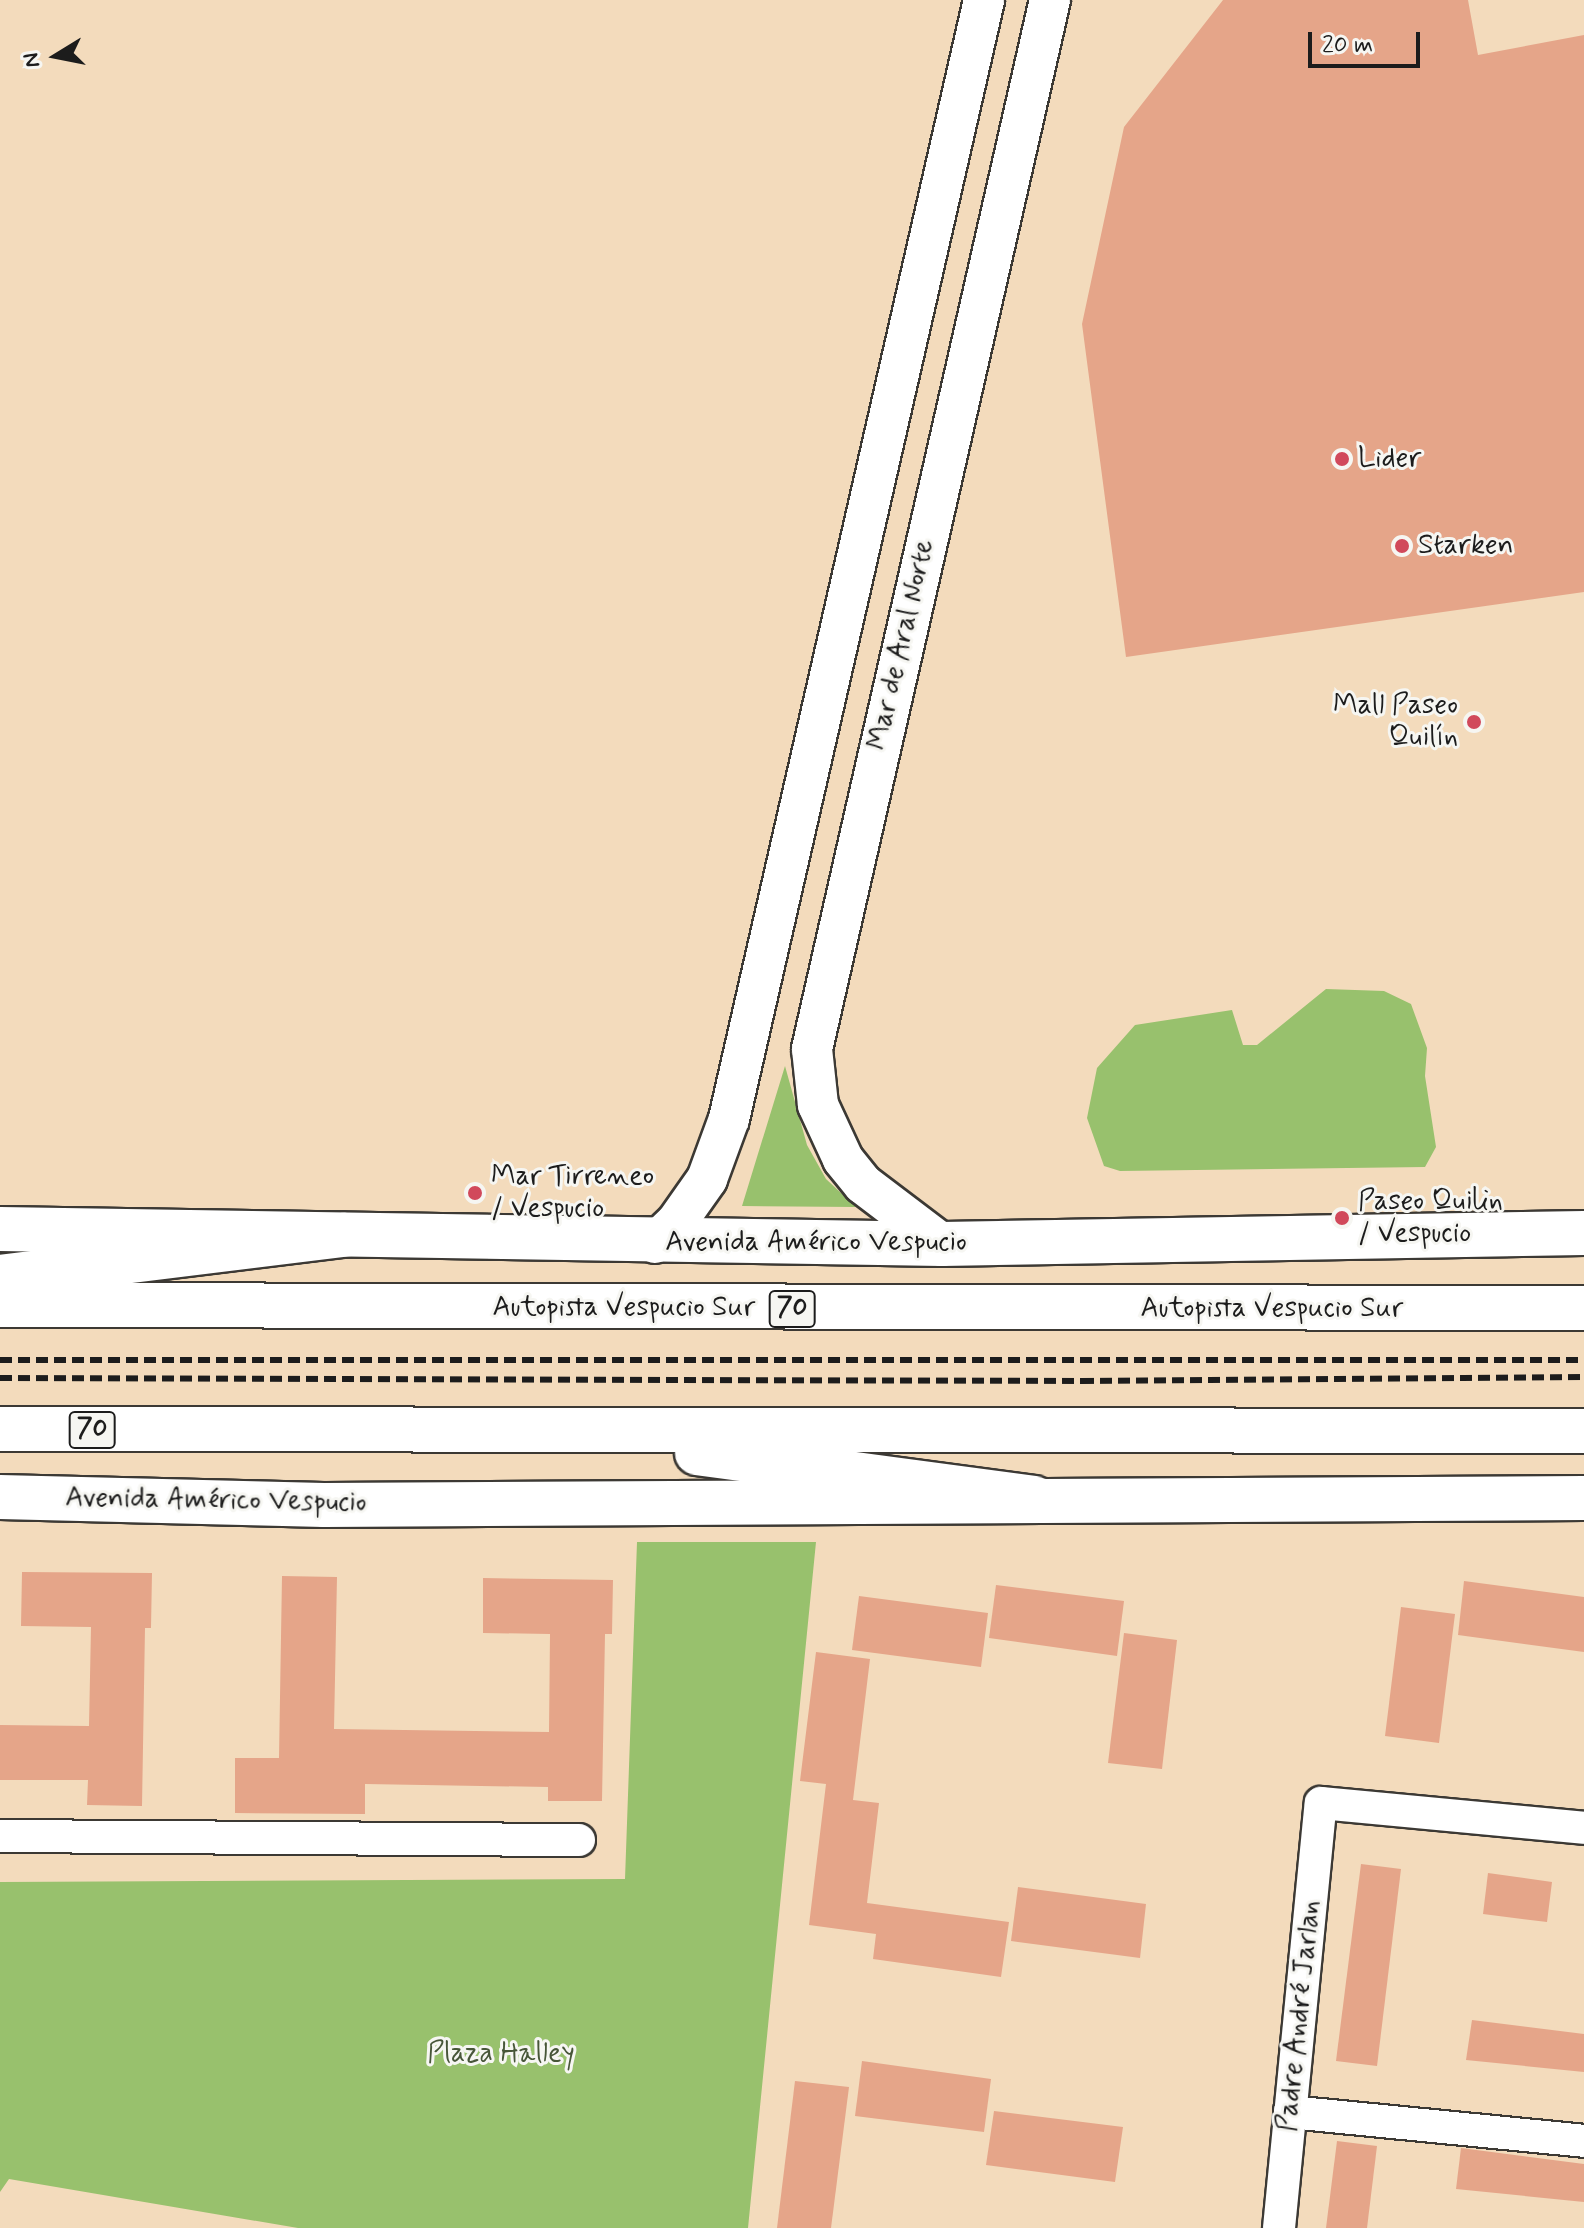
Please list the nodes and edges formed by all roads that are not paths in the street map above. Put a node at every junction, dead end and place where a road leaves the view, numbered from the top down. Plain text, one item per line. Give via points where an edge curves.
1 (984, 0) edge
2 (1050, 0) edge
3 (865, 516) junction
4 (928, 528) junction
5 (768, 938) junction
6 (829, 961) junction
7 (0, 1229) edge
8 (1584, 1233) edge
9 (343, 1235) junction
10 (655, 1243) junction
11 (942, 1244) junction
12 (0, 1277) edge
13 (0, 1305) edge
14 (1584, 1308) edge
15 (0, 1429) edge
16 (1584, 1431) edge
17 (564, 1432) junction
18 (0, 1497) edge
19 (1034, 1498) junction
20 (1584, 1498) edge
21 (1584, 1828) edge
22 (0, 1836) edge
23 (579, 1840) dead end
24 (1290, 2112) junction
25 (1584, 2141) edge
26 (1279, 2228) edge

1 - 3 street
2 - 4 street, Mar de Aral Norte
3 - 4 street via 885,507 909,507 921,512
3 - 5 street
4 - 6 street, Mar de Aral Norte
5 - 6 street via 801,965
5 - 10 street via 719,1151 701,1190
6 - 11 street, Mar de Aral Norte via 812,1049 816,1091 829,1133 863,1184
7 - 9 main road, Avenida Américo Vespucio
8 - 11 main road, Avenida Américo Vespucio
9 - 10 main road, Avenida Américo Vespucio
9 - 12 main road
10 - 11 main road, Avenida Américo Vespucio
13 - 14 main road, Autopista Vespucio Sur / 70
15 - 17 main road, 70
16 - 17 main road, 70
17 - 19 main road
18 - 19 main road, Avenida Américo Vespucio via 324,1505
19 - 20 main road, Avenida Américo Vespucio
21 - 24 street, Padre André Jarlan via 1321,1803
22 - 23 street
24 - 25 street
24 - 26 street, Padre André Jarlan

